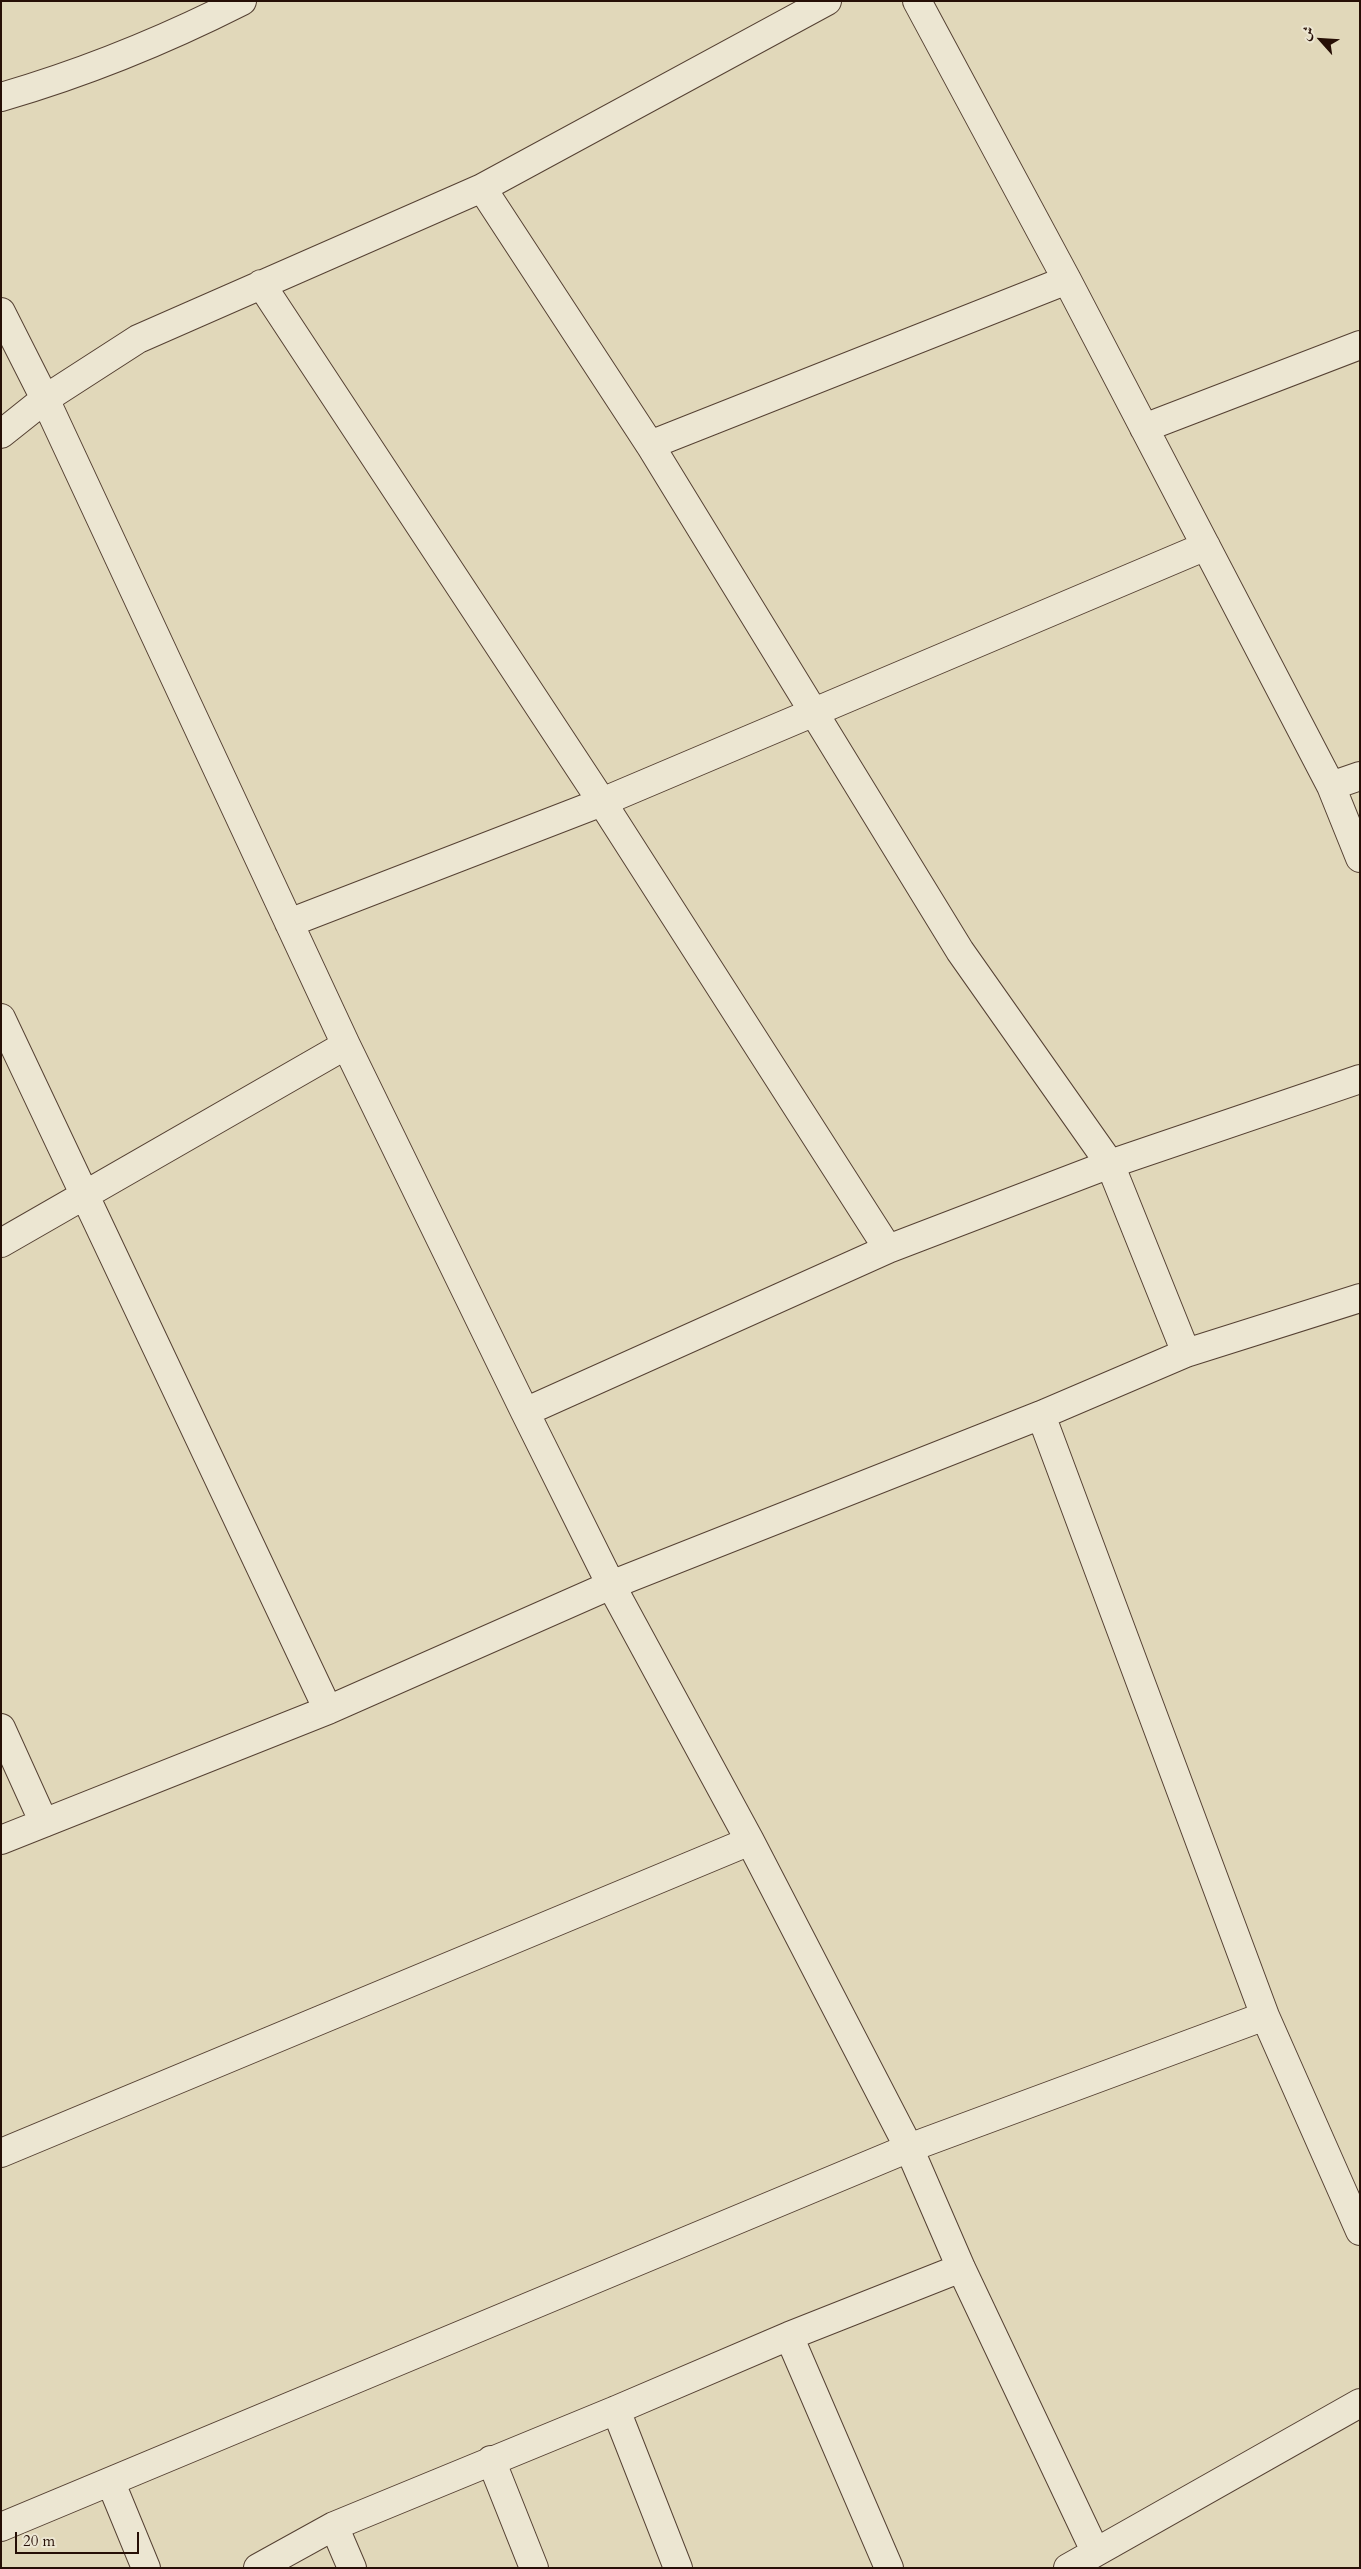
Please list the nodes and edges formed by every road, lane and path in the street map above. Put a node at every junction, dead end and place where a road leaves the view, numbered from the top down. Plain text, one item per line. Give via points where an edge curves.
1 (242, 1) edge
2 (827, 1) edge
3 (917, 1) edge
4 (1, 97) edge
5 (482, 188) junction
6 (1067, 280) junction
7 (261, 284) junction
8 (1, 312) edge
9 (1360, 345) edge
10 (45, 399) junction
11 (1144, 428) junction
12 (1, 434) edge
13 (650, 445) junction
14 (1206, 546) junction
15 (814, 712) junction
16 (1360, 776) edge
17 (1331, 786) junction
18 (602, 802) junction
19 (1360, 858) edge
20 (289, 923) junction
21 (1, 1018) edge
22 (346, 1044) junction
23 (1360, 1078) edge
24 (1110, 1164) junction
25 (84, 1196) junction
26 (1, 1243) edge
27 (888, 1249) junction
28 (1360, 1298) edge
29 (1186, 1354) junction
30 (525, 1412) junction
31 (1041, 1415) junction
32 (611, 1585) junction
33 (328, 1710) junction
34 (1, 1728) edge
35 (44, 1823) junction
36 (1, 1840) edge
37 (750, 1841) junction
38 (1265, 2016) junction
39 (909, 2148) junction
40 (1, 2153) edge
41 (1360, 2231) edge
42 (961, 2268) junction
43 (789, 2336) junction
44 (1360, 2403) edge
45 (616, 2410) junction
46 (491, 2460) junction
47 (111, 2482) junction
48 (334, 2526) junction
49 (1, 2528) edge
50 (1095, 2551) junction
51 (146, 2568) edge
52 (258, 2568) edge
53 (352, 2568) edge
54 (534, 2568) edge
55 (678, 2568) edge
56 (889, 2568) edge
57 (1068, 2568) edge

1 - 4 street via 193,26 48,84
2 - 5 street
3 - 6 street
5 - 7 street
5 - 13 street
6 - 11 street
6 - 13 street
7 - 10 street via 138,339
7 - 18 street
8 - 10 street
9 - 11 street
10 - 12 street
10 - 20 street
11 - 14 street
13 - 15 street
14 - 15 street
14 - 17 street
15 - 18 street
15 - 24 street via 960,951
16 - 17 street
17 - 19 street
18 - 20 street
18 - 27 street
20 - 22 street
21 - 25 street
22 - 25 street
22 - 30 street
23 - 24 street
24 - 27 street
24 - 29 street
25 - 26 street
25 - 33 street
27 - 30 street
28 - 29 street
29 - 31 street
30 - 32 street
31 - 32 street
31 - 38 street
32 - 33 street
32 - 37 street
33 - 35 street
34 - 35 street
35 - 36 street
37 - 39 street
37 - 40 street
38 - 39 street
38 - 41 street
39 - 42 street
39 - 47 street
42 - 43 street
42 - 50 street
43 - 45 street
43 - 56 street
44 - 50 street
45 - 46 street
45 - 55 street
46 - 48 street
46 - 54 street
47 - 49 street
47 - 51 street
48 - 52 street
48 - 53 street
50 - 57 street

